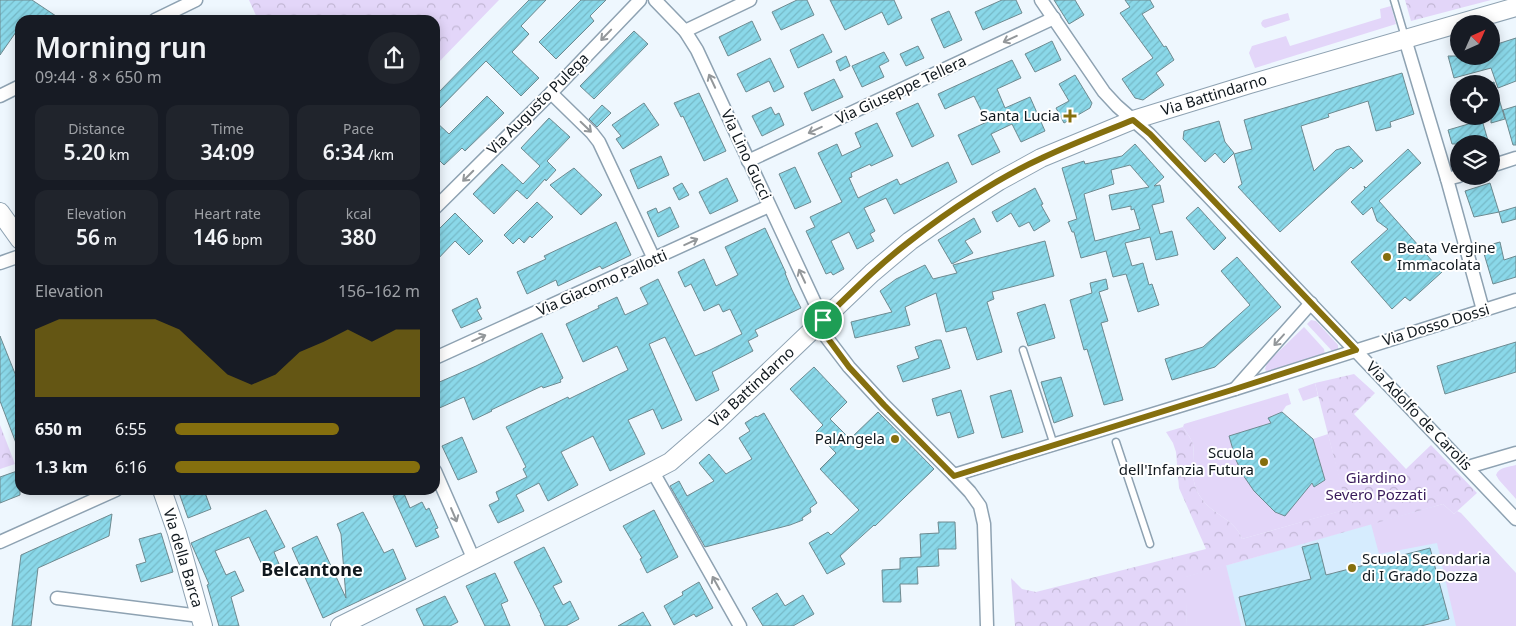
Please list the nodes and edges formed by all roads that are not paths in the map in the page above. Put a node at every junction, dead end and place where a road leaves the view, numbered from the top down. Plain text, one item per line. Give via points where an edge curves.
1 (196, 0) edge
2 (640, 0) edge
3 (655, 0) edge
4 (750, 0) edge
5 (1041, 0) edge
6 (1394, 0) edge
7 (1516, 8) edge
8 (165, 15) edge
9 (1054, 18) junction
10 (685, 31) junction
11 (1405, 39) junction
12 (15, 88) edge
13 (551, 93) junction
14 (0, 96) edge
15 (1133, 120) junction
16 (1516, 158) edge
17 (748, 161) junction
18 (1500, 163) edge
19 (1450, 169) edge
20 (1455, 185) edge
21 (440, 203) edge
22 (769, 206) junction
23 (0, 212) edge
24 (15, 233) edge
25 (15, 258) edge
26 (654, 259) junction
27 (0, 263) edge
28 (1516, 300) edge
29 (1311, 303) junction
30 (1483, 310) junction
31 (820, 322) junction
32 (1022, 350) dead end
33 (1356, 350) junction
34 (440, 356) edge
35 (1235, 389) junction
36 (1116, 442) dead end
37 (1054, 445) junction
38 (1516, 453) edge
39 (1468, 467) junction
40 (653, 472) junction
41 (954, 476) junction
42 (440, 482) edge
43 (105, 495) edge
44 (164, 495) edge
45 (1516, 519) edge
46 (0, 542) edge
47 (1150, 544) dead end
48 (474, 560) junction
49 (57, 598) dead end
50 (202, 621) edge
51 (344, 625) edge
52 (740, 626) edge
53 (987, 626) edge

1 - 8 street
2 -> 13 street, Via Augusto Pulega
3 - 10 street, Via Lino Gucci
4 - 10 street
5 - 9 street, Via Adolfo de Carolis
6 - 11 lane
7 - 11 street, Via Battindarno
9 - 15 street, Via Adolfo de Carolis via 1104,92
9 -> 17 street, Via Giuseppe Tellera
17 -> 10 street, Via Lino Gucci via 698,50
11 - 15 street, Via Battindarno
11 - 19 street
12 - 14 street
13 -> 21 street, Via Augusto Pulega
13 -> 26 street via 599,142
15 - 29 street, Via Adolfo de Carolis
15 - 31 street, Via Battindarno via 1042,158 978,194 910,241
16 - 18 street
17 - 22 street, Via Lino Gucci
20 - 30 street
26 -> 22 street, Via Giacomo Pallotti
31 -> 22 street, Via Lino Gucci
23 - 24 street
25 - 27 street
34 -> 26 street, Via Giacomo Pallotti
28 - 30 street, Via Dosso Dossi
29 - 33 street, Via Adolfo de Carolis
29 -> 35 street
30 - 33 street, Via Dosso Dossi
31 - 40 street, Via Battindarno via 716,422 670,462
31 - 41 street, Via Lino Gucci via 849,367
32 - 37 lane
33 - 35 street, Via Dosso Dossi
33 - 39 street, Via Adolfo de Carolis
35 - 37 street, Via Dosso Dossi
36 - 47 lane
37 - 41 street, Via Dosso Dossi
38 - 39 street
39 - 45 street, Via Adolfo de Carolis
40 - 48 street, Via Battindarno
52 -> 40 street
41 - 53 street, Via Lino Gucci via 975,499 982,514
42 -> 48 street
43 - 46 street
44 - 50 street, Via della Barca
48 - 51 street, Via Battindarno
49 - 50 street

